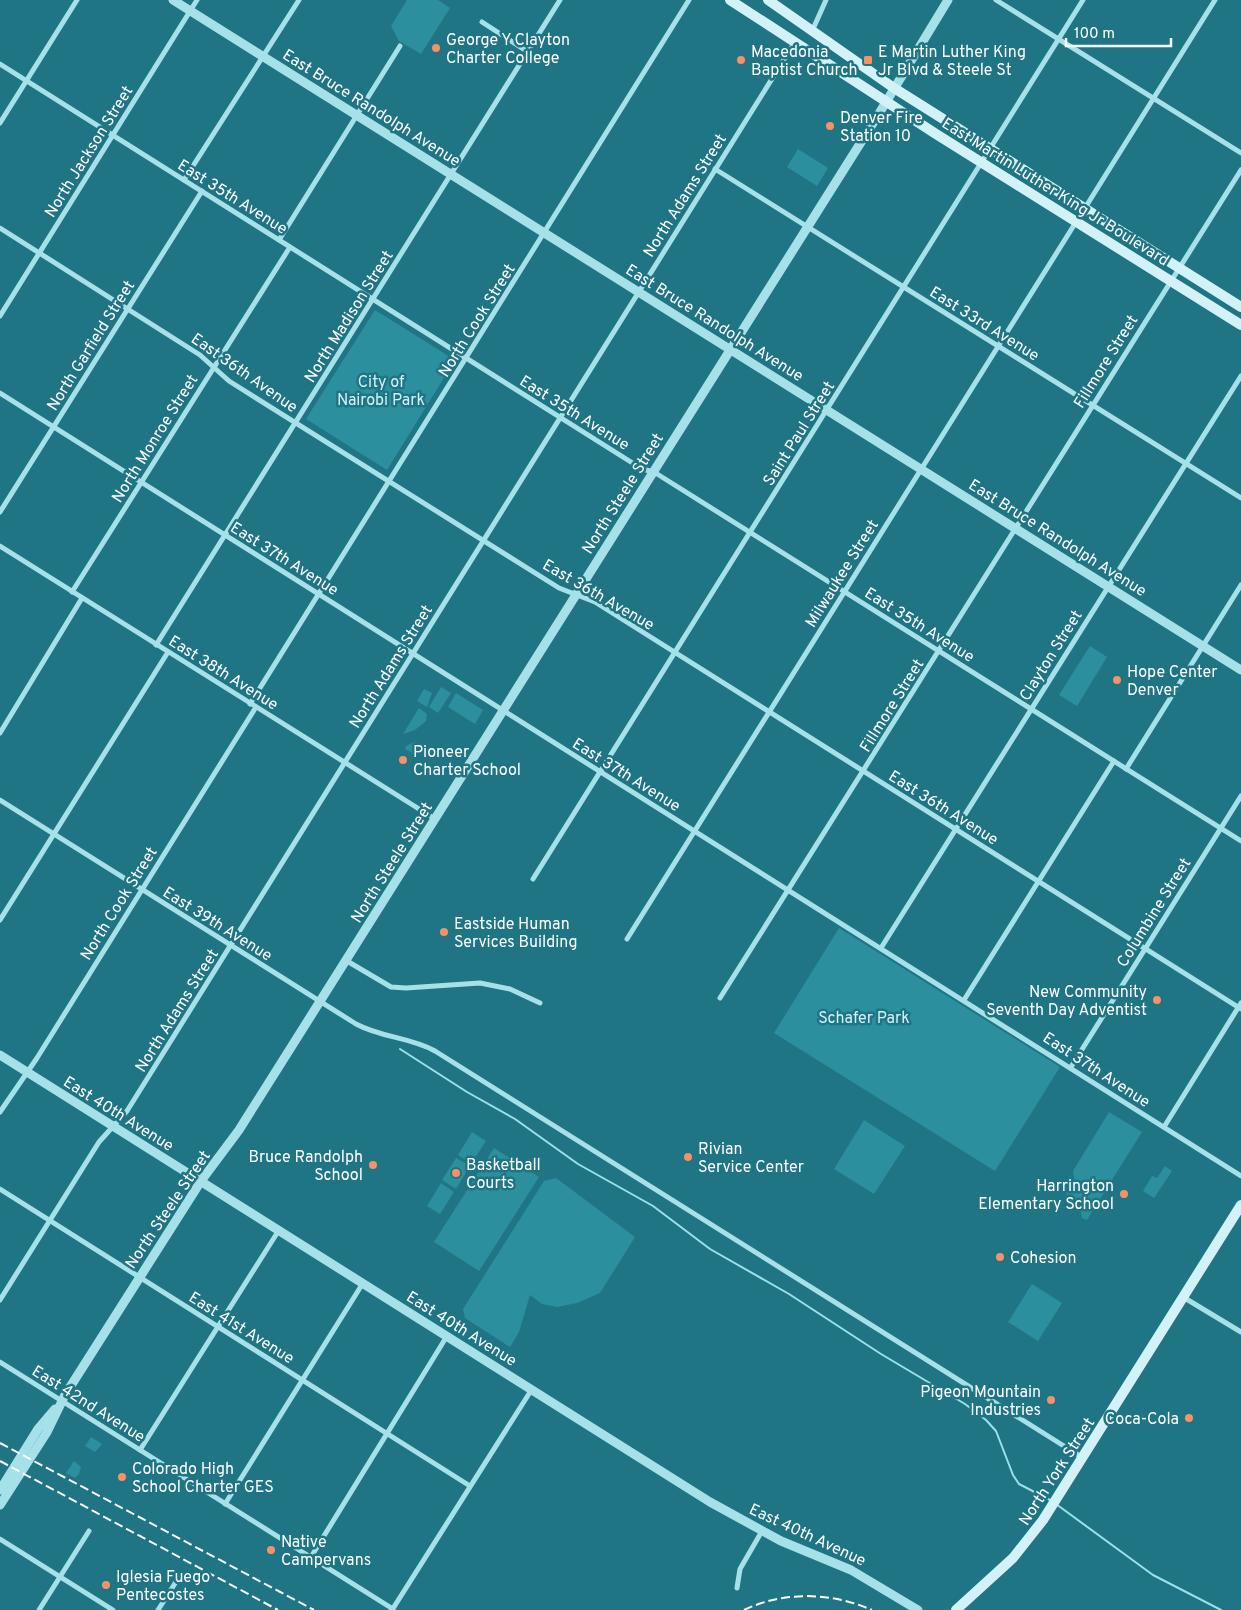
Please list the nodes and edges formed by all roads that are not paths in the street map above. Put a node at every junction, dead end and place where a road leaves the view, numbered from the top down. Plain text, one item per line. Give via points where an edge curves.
1 (78, 0) edge
2 (173, 0) edge
3 (197, 0) edge
4 (299, 0) edge
5 (560, 0) edge
6 (689, 0) edge
7 (730, 0) edge
8 (768, 0) edge
9 (826, 0) edge
10 (948, 0) edge
11 (996, 0) edge
12 (1083, 0) edge
13 (1215, 0) edge
14 (190, 10) junction
15 (482, 22) dead end
16 (815, 25) junction
17 (1058, 39) junction
18 (796, 41) junction
19 (400, 46) dead end
20 (528, 52) junction
21 (263, 56) junction
22 (0, 64) edge
23 (27, 81) junction
24 (894, 88) junction
25 (1154, 98) junction
26 (887, 102) junction
27 (357, 115) junction
28 (0, 123) edge
29 (112, 135) junction
30 (990, 148) junction
31 (1241, 153) edge
32 (982, 162) junction
33 (715, 169) junction
34 (1241, 170) edge
35 (451, 174) junction
36 (184, 180) junction
37 (202, 191) junction
38 (1085, 208) junction
39 (1076, 221) junction
40 (808, 227) junction
41 (0, 228) edge
42 (545, 233) junction
43 (279, 240) junction
44 (290, 247) junction
45 (40, 253) junction
46 (1178, 267) junction
47 (1170, 280) junction
48 (904, 287) junction
49 (639, 292) junction
50 (373, 299) junction
51 (1241, 307) edge
52 (128, 308) junction
53 (0, 316) edge
54 (1241, 325) edge
55 (997, 346) junction
56 (731, 350) junction
57 (467, 358) junction
58 (214, 367) junction
59 (1241, 376) edge
60 (0, 393) edge
61 (1092, 405) junction
62 (827, 410) junction
63 (560, 417) junction
64 (296, 423) junction
65 (53, 427) junction
66 (1186, 464) junction
67 (920, 469) junction
68 (654, 472) junction
69 (389, 481) junction
70 (141, 482) junction
71 (1241, 498) edge
72 (0, 512) edge
73 (1015, 528) junction
74 (750, 533) junction
75 (225, 534) junction
76 (484, 540) junction
77 (0, 546) edge
78 (1241, 585) edge
79 (1108, 587) junction
80 (72, 592) junction
81 (844, 592) junction
82 (319, 594) junction
83 (576, 594) junction
84 (82, 598) junction
85 (156, 645) junction
86 (1203, 646) junction
87 (939, 651) junction
88 (168, 652) junction
89 (413, 653) junction
90 (675, 653) junction
91 (1241, 670) edge
92 (250, 704) junction
93 (256, 708) junction
94 (1031, 709) junction
95 (504, 710) junction
96 (769, 711) junction
97 (0, 733) edge
98 (1114, 761) junction
99 (345, 762) junction
100 (1126, 768) junction
101 (600, 771) junction
102 (864, 771) junction
103 (1241, 796) edge
104 (0, 800) edge
105 (436, 819) junction
106 (1221, 828) junction
107 (694, 830) junction
108 (956, 830) junction
109 (54, 834) junction
110 (1241, 841) edge
111 (533, 879) dead end
112 (1039, 881) junction
113 (142, 890) junction
114 (790, 890) junction
115 (0, 920) edge
116 (627, 939) dead end
117 (231, 946) junction
118 (881, 948) junction
119 (1146, 948) junction
120 (347, 961) junction
121 (720, 998) dead end
122 (964, 1000) junction
123 (540, 1003) dead end
124 (318, 1005) junction
125 (1240, 1007) edge
126 (0, 1055) edge
127 (1071, 1067) junction
128 (27, 1071) junction
129 (0, 1112) edge
130 (112, 1126) junction
131 (1164, 1127) junction
132 (1241, 1176) edge
133 (200, 1181) junction
134 (0, 1189) edge
135 (1241, 1205) edge
136 (50, 1220) junction
137 (279, 1230) junction
138 (140, 1277) junction
139 (363, 1283) junction
140 (1183, 1297) junction
141 (0, 1300) edge
142 (218, 1327) junction
143 (1241, 1332) edge
144 (447, 1336) junction
145 (0, 1362) edge
146 (303, 1380) junction
147 (532, 1389) junction
148 (62, 1401) junction
149 (387, 1433) junction
150 (140, 1450) junction
151 (1082, 1458) junction
152 (470, 1486) junction
153 (0, 1490) edge
154 (225, 1504) junction
155 (0, 1506) edge
156 (89, 1531) dead end
157 (762, 1531) junction
158 (0, 1539) edge
159 (311, 1557) junction
160 (181, 1574) dead end
161 (60, 1577) junction
162 (737, 1588) dead end
163 (39, 1610) edge
164 (113, 1610) edge
165 (158, 1610) edge
166 (393, 1610) edge
167 (918, 1610) edge
168 (956, 1610) edge

1 - 23 street
2 - 14 street, East Bruce Randolph Avenue
3 - 14 street, North Jackson Street
4 - 21 street
5 - 20 street, North Madison Street
6 - 42 street, North Cook Street
7 - 18 main road, East Martin Luther King Jr Boulevard
8 - 16 main road, East Martin Luther King Jr Boulevard
9 - 16 street
10 - 24 street, North Steele Street
11 - 17 street
12 - 17 street, Saint Paul Street
13 - 25 street
14 - 21 street, East Bruce Randolph Avenue
14 - 29 street, North Jackson Street
15 - 20 street
16 - 24 main road, East Martin Luther King Jr Boulevard
17 - 25 street
17 - 30 street, Saint Paul Street
18 - 26 main road, East Martin Luther King Jr Boulevard
18 - 33 street, North Adams Street
19 - 27 street
20 - 35 street, North Madison Street
21 - 27 street, East Bruce Randolph Avenue
21 - 36 street
22 - 23 street, East 35th Avenue
23 - 28 street
23 - 29 street, East 35th Avenue
24 - 26 street, North Steele Street
24 - 30 main road, East Martin Luther King Jr Boulevard
25 - 31 street
25 - 38 street
26 - 32 main road, East Martin Luther King Jr Boulevard
26 - 40 street, North Steele Street
27 - 35 street, East Bruce Randolph Avenue
27 - 43 street
29 - 36 street, East 35th Avenue
29 - 45 street, North Jackson Street
30 - 32 street, Saint Paul Street
30 - 38 main road, East Martin Luther King Jr Boulevard
32 - 39 main road, East Martin Luther King Jr Boulevard
32 - 48 street, Saint Paul Street
33 - 40 street, East 33rd Avenue
33 - 49 street, North Adams Street
34 - 46 street, Fillmore Street
35 - 42 street, East Bruce Randolph Avenue
35 - 50 street, North Madison Street
36 - 37 street, East 35th Avenue
37 - 43 street, East 35th Avenue
37 - 52 street, North Garfield Street
38 - 46 main road, East Martin Luther King Jr Boulevard
39 - 47 main road, East Martin Luther King Jr Boulevard
39 - 55 street, Milwaukee Street
40 - 48 street, East 33rd Avenue
40 - 56 street, North Steele Street
41 - 45 street, East 36th Avenue
42 - 49 street, East Bruce Randolph Avenue
42 - 57 street, North Cook Street
43 - 44 street, East 35th Avenue
44 - 50 street, East 35th Avenue
44 - 58 street, North Monroe Street
45 - 52 street, East 36th Avenue
45 - 53 street, North Jackson Street
46 - 47 street, Fillmore Street
46 - 51 main road, East Martin Luther King Jr Boulevard
47 - 54 main road, East Martin Luther King Jr Boulevard
47 - 61 street, Fillmore Street
48 - 55 street, East 33rd Avenue
48 - 62 street, Saint Paul Street
49 - 56 street, East Bruce Randolph Avenue
49 - 63 street, North Adams Street
50 - 57 street, East 35th Avenue
50 - 64 street, North Madison Street
52 - 58 street, East 36th Avenue
52 - 65 street, North Garfield Street
55 - 61 street, East 33rd Avenue
55 - 67 street, Milwaukee Street
56 - 62 street, East Bruce Randolph Avenue
56 - 68 street, North Steele Street
57 - 63 street, East 35th Avenue
57 - 69 street, North Cook Street
58 - 64 street, East 36th Avenue via 230,381
58 - 70 street, North Monroe Street
59 - 66 street, Clayton Street
60 - 65 street, East 37th Avenue
61 - 66 street, East 33rd Avenue
61 - 73 street, Fillmore Street
62 - 67 street, East Bruce Randolph Avenue
62 - 74 street, Saint Paul Street
63 - 68 street, East 35th Avenue via 642,469
63 - 76 street, North Adams Street
64 - 69 street, East 36th Avenue
64 - 75 street, North Madison Street
65 - 70 street, East 37th Avenue
65 - 72 street, North Garfield Street
66 - 71 street, East 33rd Avenue
66 - 79 street, Clayton Street
67 - 73 street, East Bruce Randolph Avenue
67 - 81 street, Milwaukee Street
68 - 74 street, East 35th Avenue
68 - 83 street, North Steele Street
69 - 76 street, East 36th Avenue
69 - 82 street, North Cook Street
70 - 75 street, East 37th Avenue
70 - 80 street, North Monroe Street
73 - 79 street, East Bruce Randolph Avenue
73 - 87 street, Fillmore Street
74 - 81 street, East 35th Avenue
74 - 90 street, Saint Paul Street
75 - 82 street, East 37th Avenue
75 - 85 street, North Madison Street
76 - 83 street, East 36th Avenue via 560,588
76 - 89 street, North Adams Street
77 - 80 street, East 38th Avenue
78 - 86 street
79 - 86 street, East Bruce Randolph Avenue
79 - 94 street, Clayton Street
80 - 84 street, East 38th Avenue
81 - 87 street, East 35th Avenue
81 - 96 street, Milwaukee Street
82 - 89 street, East 37th Avenue
82 - 92 street, North Cook Street
83 - 90 street, East 36th Avenue via 595,602
83 - 95 street, North Steele Street
84 - 85 street, East 38th Avenue
84 - 97 street
85 - 88 street, East 38th Avenue
86 - 91 street, East Bruce Randolph Avenue
86 - 100 street
87 - 94 street, East 35th Avenue
87 - 102 street, Fillmore Street
88 - 92 street, East 38th Avenue
88 - 109 street
89 - 95 street, East 37th Avenue
89 - 99 street, North Adams Street
90 - 96 street, East 36th Avenue
90 - 101 street, Saint Paul Street
92 - 93 street, East 38th Avenue
93 - 99 street, East 38th Avenue
93 - 113 street, North Cook Street
94 - 98 street, East 35th Avenue
94 - 108 street, Clayton Street
95 - 101 street, East 37th Avenue
95 - 105 street, North Steele Street
96 - 102 street, East 36th Avenue
96 - 107 street, Milwaukee Street
98 - 100 street, East 35th Avenue
98 - 112 street
99 - 105 street, East 38th Avenue
99 - 117 street, North Adams Street
100 - 106 street, East 35th Avenue
101 - 107 street, East 37th Avenue
101 - 111 street, Saint Paul Street
102 - 108 street, East 36th Avenue
102 - 114 street, Fillmore Street
103 - 106 street, Columbine Street
104 - 109 street, East 39th Avenue
105 - 120 street, North Steele Street
106 - 110 street, East 35th Avenue
106 - 119 street, Columbine Street
107 - 114 street, East 37th Avenue
107 - 116 street, Milwaukee Street
108 - 112 street, East 36th Avenue
108 - 118 street, Clayton Street
109 - 113 street, East 39th Avenue
109 - 115 street
112 - 119 street, East 36th Avenue
112 - 122 street
113 - 117 street, East 39th Avenue
113 - 128 street, North Cook Street
114 - 118 street, East 37th Avenue
114 - 121 street, Fillmore Street
117 - 124 street, East 39th Avenue
117 - 130 street, North Adams Street via 127,1111
118 - 122 street, East 37th Avenue
119 - 125 street, East 36th Avenue
119 - 127 street, Columbine Street
120 - 123 street via 390,986 484,983 514,990
120 - 124 street, North Steele Street
122 - 127 street, East 37th Avenue
124 - 133 street, North Steele Street via 239,1130
124 - 151 street, East 39th Avenue via 370,1031 410,1040 435,1051
125 - 131 street
126 - 128 street, East 40th Avenue
127 - 131 street, East 37th Avenue
128 - 129 street, North Cook Street
128 - 130 street, East 40th Avenue
130 - 133 street, East 40th Avenue
130 - 136 street, North Adams Street
131 - 132 street, East 37th Avenue
133 - 137 street, East 40th Avenue
133 - 138 street, North Steele Street
134 - 136 street, East 41st Avenue
135 - 140 main road, North York Street
136 - 138 street, East 41st Avenue
136 - 141 street, North Adams Street
137 - 139 street, East 40th Avenue
137 - 142 street
138 - 142 street, East 41st Avenue
138 - 148 street, North Steele Street
139 - 144 street, East 40th Avenue
139 - 146 street
140 - 143 street
140 - 151 main road, North York Street
142 - 146 street, East 41st Avenue
142 - 150 street
144 - 147 street, East 40th Avenue
144 - 149 street
145 - 148 street, East 42nd Avenue
146 - 149 street, East 41st Avenue
146 - 154 street
147 - 152 street
147 - 157 street, East 40th Avenue via 710,1502
148 - 150 street, East 42nd Avenue
148 - 153 street, North Steele Street via 38,1429
148 - 155 street, North Steele Street via 47,1432
149 - 152 street, East 41st Avenue
149 - 159 street
150 - 154 street, East 42nd Avenue
151 - 168 main road, North York Street via 1043,1520 1013,1558
152 - 166 street
154 - 159 street, East 42nd Avenue
156 - 161 street
157 - 162 street via 740,1568
157 - 167 street, East 40th Avenue via 851,1570
158 - 161 street
159 - 166 street, East 42nd Avenue
160 - 165 street
161 - 163 street
161 - 164 street

